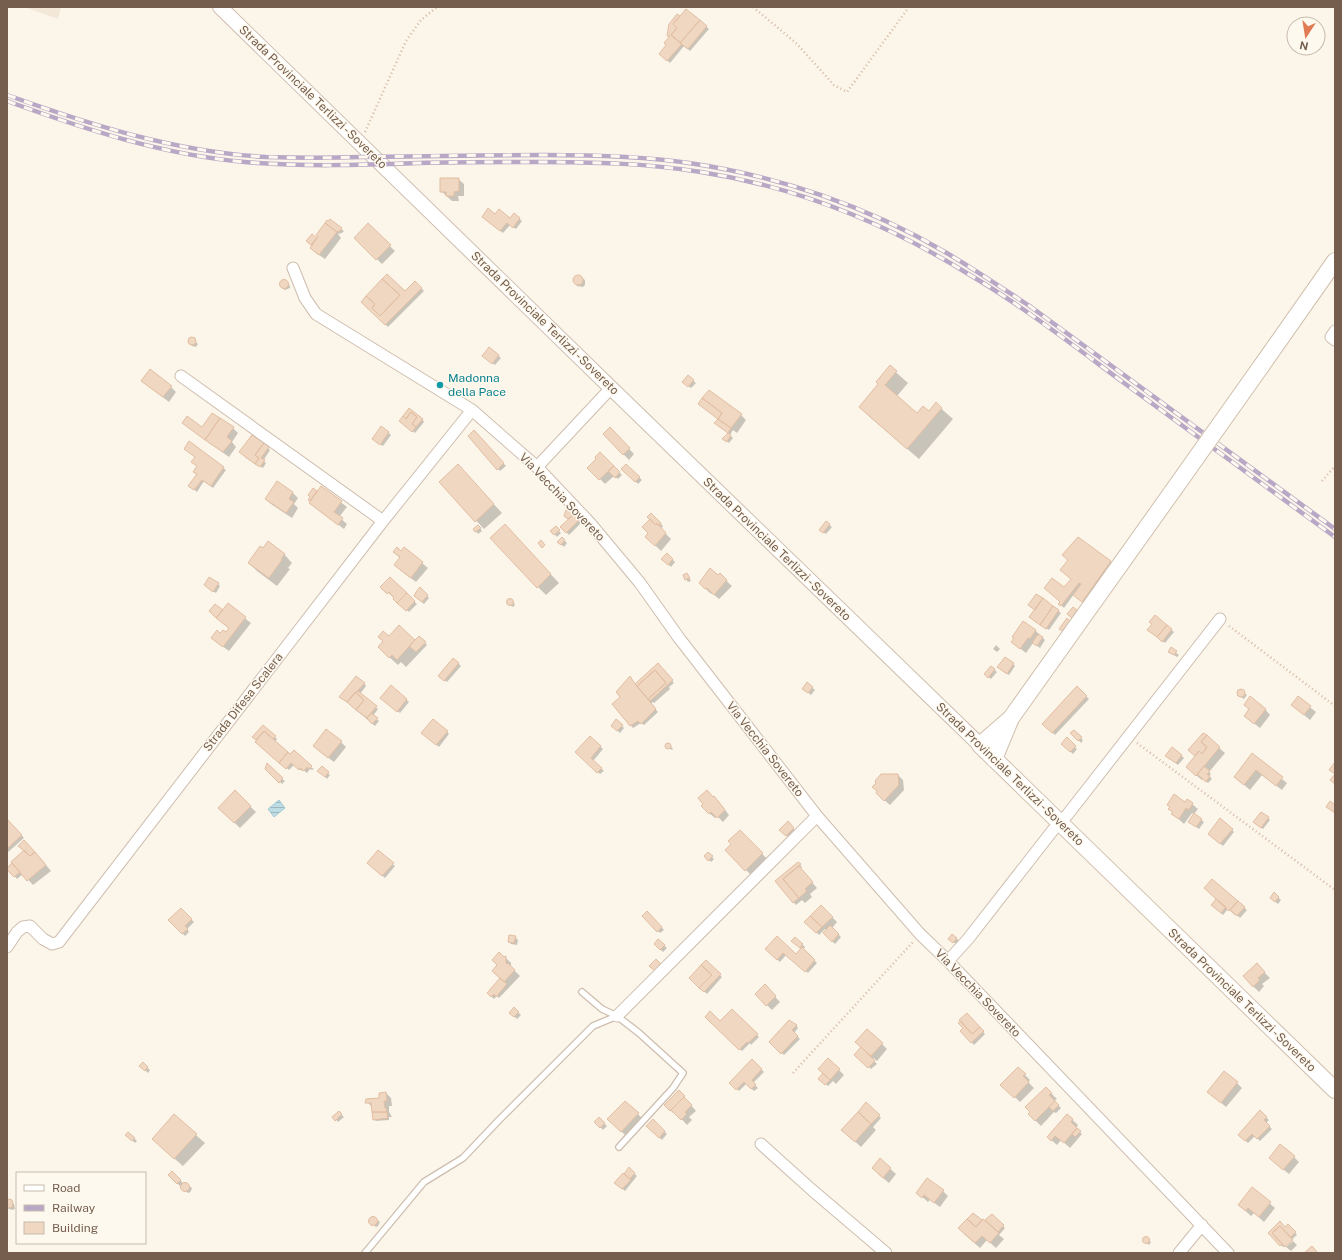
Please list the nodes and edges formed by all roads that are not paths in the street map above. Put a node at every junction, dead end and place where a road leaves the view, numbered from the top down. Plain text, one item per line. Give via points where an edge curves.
1 (220, 7) edge
2 (1335, 261) edge
3 (293, 268) dead end
4 (1335, 331) edge
5 (1335, 340) edge
6 (181, 376) dead end
7 (611, 388) junction
8 (472, 410) junction
9 (537, 467) junction
10 (383, 520) junction
11 (1220, 619) road end
12 (1011, 718) junction
13 (980, 745) junction
14 (994, 759) junction
15 (817, 816) junction
16 (1060, 823) junction
17 (7, 947) edge
18 (948, 961) junction
19 (582, 992) dead end
20 (617, 1016) junction
21 (1335, 1090) edge
22 (761, 1144) dead end
23 (619, 1147) dead end
24 (1202, 1225) junction
25 (365, 1253) edge
26 (886, 1253) edge
27 (1179, 1253) edge
28 (1228, 1253) edge

1 - 7 street, Strada Provinciale Terlizzi - Sovereto
2 - 12 main road, bridge
3 - 8 street, Via Vecchia Sovereto via 305,298 316,314
4 - 5 street via 1331,337
6 - 10 street
7 - 9 street
7 - 13 street, Strada Provinciale Terlizzi - Sovereto
8 - 9 street, Via Vecchia Sovereto
8 - 10 street, Strada Difesa Scalera
9 - 15 street, Via Vecchia Sovereto via 590,523 640,583 679,638
10 - 17 street, Strada Difesa Scalera via 58,942 52,944 30,926 23,926
11 - 16 street
12 - 13 main road
12 - 14 main road
13 - 14 main road, Strada Provinciale Terlizzi - Sovereto
14 - 16 main road, Strada Provinciale Terlizzi - Sovereto
15 - 18 street, Via Vecchia Sovereto via 920,934
15 - 20 street
16 - 18 street
16 - 21 main road, Strada Provinciale Terlizzi - Sovereto
18 - 24 street, Via Vecchia Sovereto
19 - 20 lane via 602,1010
20 - 23 lane via 683,1073 673,1088
20 - 25 lane via 592,1026 463,1158 424,1182
22 - 26 street
24 - 27 street
24 - 28 street, Via Vecchia Sovereto

